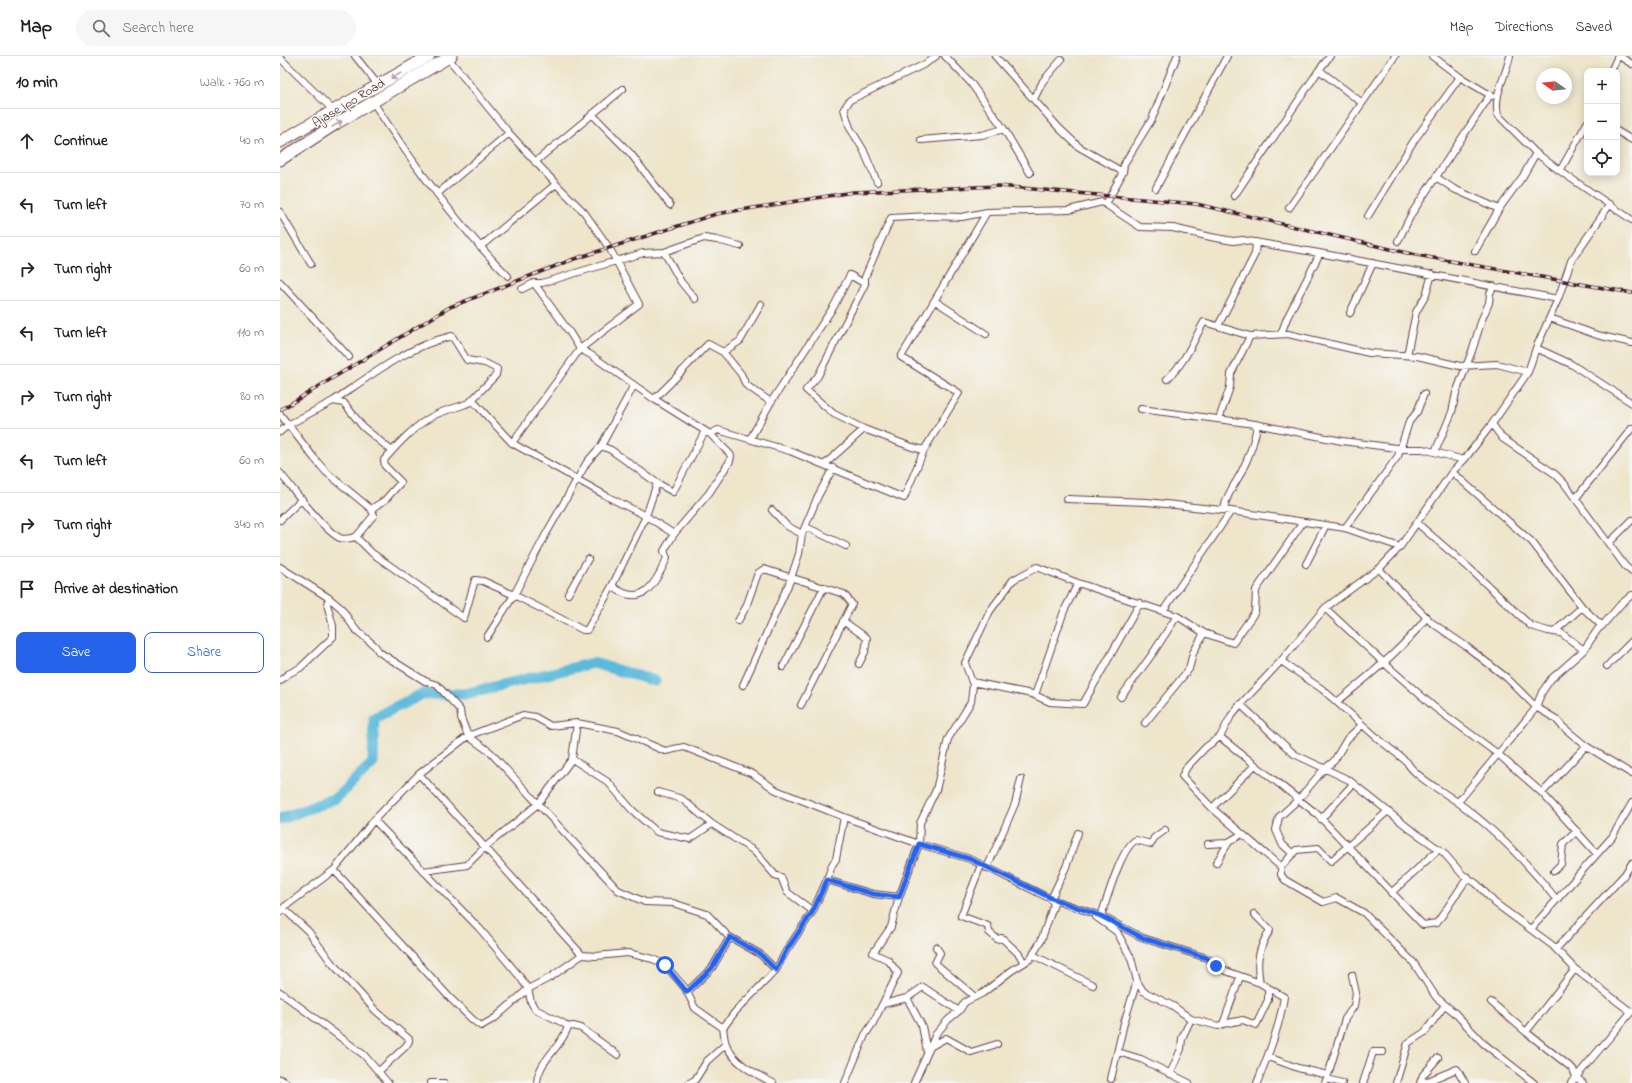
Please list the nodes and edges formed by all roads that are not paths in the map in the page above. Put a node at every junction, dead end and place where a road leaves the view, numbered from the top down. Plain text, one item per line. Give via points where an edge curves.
1 (355, 56) edge
2 (429, 56) edge
3 (936, 56) edge
4 (945, 56) edge
5 (995, 56) edge
6 (1177, 56) edge
7 (1227, 56) edge
8 (1330, 56) edge
9 (1395, 56) edge
10 (1432, 56) edge
11 (1510, 56) edge
12 (1618, 56) edge
13 (449, 57) edge
14 (280, 58) edge
15 (1060, 60) dead end
16 (1632, 64) edge
17 (1612, 68) edge
18 (1319, 70) junction
19 (1460, 77) junction
20 (379, 86) junction
21 (623, 89) dead end
22 (1490, 94) junction
23 (1497, 98) junction
24 (1034, 99) junction
25 (373, 102) junction
26 (1361, 102) junction
27 (333, 110) junction
28 (592, 114) junction
29 (305, 127) junction
30 (1584, 128) edge
31 (1004, 129) junction
32 (1620, 132) edge
33 (509, 133) junction
34 (313, 140) junction
35 (921, 140) dead end
36 (1632, 140) edge
37 (280, 142) edge
38 (1536, 153) junction
39 (280, 160) edge
40 (535, 162) junction
41 (1560, 171) junction
42 (1122, 172) junction
43 (1030, 173) dead end
44 (1436, 177) junction
45 (877, 182) dead end
46 (556, 184) junction
47 (1156, 188) dead end
48 (437, 194) junction
49 (1234, 196) dead end
50 (1106, 204) junction
51 (1610, 204) junction
52 (670, 205) dead end
53 (1289, 208) dead end
54 (1499, 209) junction
55 (280, 212) edge
56 (987, 212) junction
57 (1368, 216) dead end
58 (1632, 220) edge
59 (1398, 241) dead end
60 (1256, 242) junction
61 (740, 246) dead end
62 (480, 247) junction
63 (1475, 251) dead end
64 (664, 252) junction
65 (1319, 253) junction
66 (617, 261) junction
67 (1373, 263) junction
68 (311, 264) dead end
69 (1432, 274) junction
70 (508, 276) dead end
71 (280, 282) edge
72 (534, 283) junction
73 (865, 284) junction
74 (1494, 286) junction
75 (522, 289) dead end
76 (695, 299) dead end
77 (1558, 299) junction
78 (935, 301) junction
79 (761, 304) dead end
80 (1350, 314) dead end
81 (1550, 318) junction
82 (1218, 326) junction
83 (986, 334) dead end
84 (1281, 334) junction
85 (1250, 336) junction
86 (1632, 343) edge
87 (1536, 348) junction
88 (580, 349) junction
89 (723, 352) junction
90 (1407, 355) junction
91 (349, 357) dead end
92 (1466, 366) junction
93 (1528, 372) junction
94 (1167, 379) dead end
95 (634, 385) junction
96 (1424, 394) dead end
97 (654, 399) junction
98 (333, 401) junction
99 (470, 402) junction
100 (771, 402) junction
101 (1632, 403) edge
102 (1141, 409) dead end
103 (280, 414) edge
104 (1219, 419) junction
105 (1492, 424) junction
106 (288, 425) junction
107 (1258, 425) junction
108 (1632, 428) edge
109 (864, 429) junction
110 (280, 432) edge
111 (708, 433) junction
112 (750, 439) junction
113 (512, 443) junction
114 (602, 446) junction
115 (1400, 448) junction
116 (924, 450) junction
117 (392, 451) junction
118 (1435, 452) junction
119 (1464, 460) junction
120 (824, 465) junction
121 (833, 468) junction
122 (1452, 472) junction
123 (280, 473) edge
124 (577, 480) junction
125 (657, 483) junction
126 (1576, 498) junction
127 (302, 499) junction
128 (1067, 499) dead end
129 (371, 509) junction
130 (772, 510) dead end
131 (1227, 511) junction
132 (646, 516) junction
133 (280, 520) edge
134 (1632, 520) edge
135 (1303, 522) junction
136 (1416, 523) junction
137 (1326, 525) junction
138 (806, 527) junction
139 (1345, 528) junction
140 (674, 534) junction
141 (802, 534) junction
142 (356, 537) junction
143 (1609, 543) junction
144 (846, 546) dead end
145 (1400, 547) junction
146 (588, 559) dead end
147 (1306, 564) dead end
148 (280, 567) edge
149 (1379, 569) junction
150 (1632, 572) edge
151 (791, 577) junction
152 (1078, 583) junction
153 (612, 586) junction
154 (824, 587) junction
155 (568, 594) dead end
156 (514, 595) junction
157 (1632, 595) edge
158 (329, 598) junction
159 (1140, 603) junction
160 (1582, 606) junction
161 (1325, 608) junction
162 (1163, 611) junction
163 (1177, 616) junction
164 (1427, 618) junction
165 (738, 621) dead end
166 (844, 621) junction
167 (1602, 626) junction
168 (1554, 632) junction
169 (1204, 633) junction
170 (487, 637) dead end
171 (1632, 641) edge
172 (1584, 650) junction
173 (1281, 661) junction
174 (1384, 663) junction
175 (860, 664) dead end
176 (1607, 666) dead end
177 (783, 667) dead end
178 (280, 681) edge
179 (972, 682) junction
180 (743, 685) dead end
181 (1035, 695) junction
182 (1121, 697) dead end
183 (1337, 702) junction
184 (1240, 704) junction
185 (801, 705) dead end
186 (1536, 707) junction
187 (577, 723) junction
188 (1146, 723) dead end
189 (1362, 724) junction
190 (468, 736) junction
191 (1220, 737) junction
192 (1586, 746) junction
193 (1498, 754) junction
194 (572, 759) junction
195 (1255, 764) junction
196 (1324, 769) junction
197 (419, 774) junction
198 (1632, 774) edge
199 (1021, 779) dead end
200 (1353, 784) junction
201 (658, 792) dead end
202 (1542, 794) junction
203 (1298, 800) junction
204 (1458, 802) junction
205 (1632, 803) edge
206 (538, 804) junction
207 (1212, 808) junction
208 (1388, 812) junction
209 (844, 818) junction
210 (1321, 819) junction
211 (374, 820) junction
212 (712, 824) junction
213 (1164, 830) dead end
214 (1577, 831) junction
215 (1078, 833) dead end
216 (1242, 834) junction
217 (1228, 842) junction
218 (919, 844) junction
219 (1208, 844) dead end
220 (1347, 847) junction
221 (484, 848) junction
222 (1439, 849) junction
223 (1293, 854) junction
224 (1598, 854) junction
225 (1216, 863) dead end
226 (1632, 863) edge
227 (984, 866) junction
228 (1281, 867) junction
229 (334, 870) junction
230 (423, 871) junction
231 (1554, 871) dead end
232 (1468, 878) junction
233 (827, 880) junction
234 (1391, 893) junction
235 (899, 897) junction
236 (1051, 898) junction
237 (1557, 900) junction
238 (282, 910) edge
239 (813, 911) junction
240 (1090, 912) junction
241 (1254, 914) dead end
242 (1101, 916) junction
243 (1531, 929) junction
244 (730, 937) junction
245 (936, 947) dead end
246 (1556, 949) junction
247 (582, 955) junction
248 (1033, 955) junction
249 (1024, 963) junction
250 (1575, 969) junction
251 (776, 970) junction
252 (1352, 975) dead end
253 (1240, 976) junction
254 (1137, 981) junction
255 (1260, 983) junction
256 (1093, 985) dead end
257 (1268, 988) junction
258 (528, 989) junction
259 (280, 992) edge
260 (687, 992) junction
261 (976, 997) junction
262 (907, 998) junction
263 (1491, 1002) dead end
264 (883, 1004) junction
265 (1445, 1005) junction
266 (959, 1011) junction
267 (1632, 1012) edge
268 (1191, 1019) junction
269 (1223, 1024) junction
270 (568, 1027) junction
271 (723, 1028) junction
272 (1526, 1032) junction
273 (726, 1044) junction
274 (997, 1044) dead end
275 (928, 1050) junction
276 (1118, 1052) junction
277 (1383, 1052) dead end
278 (618, 1055) dead end
279 (1268, 1057) junction
280 (1438, 1058) dead end
281 (379, 1072) junction
282 (1170, 1074) junction
283 (1576, 1077) junction
284 (280, 1079) edge
285 (1111, 1079) dead end
286 (1326, 1079) edge
287 (287, 1083) edge
288 (388, 1083) edge
289 (430, 1083) edge
290 (444, 1083) edge
291 (537, 1083) edge
292 (689, 1083) edge
293 (773, 1083) edge
294 (845, 1083) edge
295 (914, 1083) edge
296 (1190, 1083) edge
297 (1257, 1083) edge
298 (1342, 1083) edge
299 (1363, 1083) edge
300 (1396, 1083) edge
301 (1422, 1083) edge
302 (1465, 1083) edge
303 (1534, 1083) edge
304 (1571, 1083) edge
305 (1583, 1083) edge

1 - 20 street
2 -> 20 highway, Ajase Ipo Road
3 - 45 street via 850,100 844,109 850,128 863,149
4 - 31 street via 970,82
5 - 24 street
6 - 42 street via 1152,119 1124,164
7 - 47 street
8 - 18 street
9 - 26 street
10 - 19 street
11 - 23 street
12 - 16 street
12 - 17 street
13 - 25 highway, Ajase Ipo Road
13 - 33 street
14 - 27 street
15 - 24 street
18 - 26 street
18 - 49 street
19 - 22 street
19 - 57 street via 1413,142
20 - 27 highway, Ajase Ipo Road
21 - 28 street
22 - 23 street
22 - 44 street
23 - 38 street via 1498,115
24 - 42 street via 1079,147
34 -> 25 highway, Ajase Ipo Road
25 - 48 street
26 - 53 street
27 - 29 highway, Ajase Ipo Road
28 - 40 street
28 - 52 street via 631,154
29 - 34 highway
29 - 37 highway, Ajase Ipo Road
30 - 41 street
31 - 35 street via 982,135
31 - 43 street
32 - 36 street
33 - 40 street
33 - 48 street
34 - 39 highway, Ajase Ipo Road
38 - 41 street
38 - 54 street
40 - 46 street
41 - 51 street
42 - 50 street
44 - 54 street via 1454,189
44 - 59 street via 1412,213
46 - 62 street
46 - 66 street via 584,212
48 - 62 street
50 - 56 street via 1102,202 1069,210
50 - 60 street via 1140,227 1173,228 1211,237
51 - 58 street
51 - 77 street via 1571,260
54 - 63 street
55 - 68 street
56 - 73 street via 962,217 891,218 865,277
56 - 78 street
60 - 65 street
60 - 82 street via 1255,254
61 - 64 street via 704,238
62 - 70 street
64 - 66 street via 643,253
64 - 76 street via 681,282
65 - 67 street
65 - 84 street
66 - 72 street via 542,283
66 - 88 street via 639,304
67 - 69 street
67 - 80 street
69 - 74 street
69 - 90 street via 1426,295 1416,312
71 - 91 street
72 - 75 street
72 - 88 street
73 - 100 street via 850,275 834,306
73 - 109 street via 818,376 806,390 834,414
74 - 77 street
74 - 92 street
77 - 81 street
78 - 83 street
78 - 116 street via 902,357 959,393
79 - 89 street via 740,341
81 - 86 street via 1597,335
81 - 87 street
82 - 85 street
82 - 94 street via 1204,322 1179,368
84 - 85 street
84 - 90 street via 1369,353
85 - 104 street via 1232,374
87 - 93 street
87 - 101 street via 1571,364
88 - 95 street
88 - 113 street
89 - 97 street via 708,344
89 - 100 street via 741,374 746,385
90 - 92 street
92 - 93 street via 1497,364
92 - 118 street via 1452,412
93 - 105 street
95 - 97 street
95 - 114 street
96 - 115 street via 1417,412 1409,422
97 - 111 street
98 - 99 street via 403,355 432,340 452,336 467,360 485,362 497,369 496,375
98 - 106 street
98 - 117 street via 344,403 363,427
99 - 113 street via 474,402
99 - 117 street via 427,419
100 - 112 street
102 - 104 street
103 - 106 street
104 - 107 street
105 - 119 street
105 - 126 street via 1502,438 1555,474
106 - 110 street
106 - 129 street via 326,472
107 - 115 street via 1342,441
107 - 131 street via 1241,472 1225,502
108 - 126 street
109 - 116 street
109 - 120 street
111 - 112 street via 718,430
111 - 125 street via 673,492
111 - 140 street via 729,453 730,461 709,493
112 - 120 street
113 - 124 street
114 - 124 street via 587,462
114 - 125 street
115 - 118 street
115 - 139 street via 1398,456
116 - 121 street via 904,498
117 - 129 street via 384,460 385,466 401,482 385,500
118 - 119 street
119 - 122 street
120 - 121 street
121 - 138 street
122 - 136 street
122 - 160 street via 1532,542
123 - 127 street
124 - 132 street
124 - 156 street
125 - 132 street
126 - 143 street
127 - 133 street
127 - 142 street via 320,522 339,537
128 - 131 street via 1147,502
129 - 142 street via 374,515
130 - 141 street via 787,526
131 - 135 street
131 - 162 street
132 - 140 street
132 - 153 street
134 - 143 street
135 - 137 street
135 - 169 street via 1256,590 1255,612 1234,643
136 - 145 street
136 - 168 street via 1531,626
137 - 139 street
137 - 147 street
138 - 141 street
138 - 144 street
139 - 145 street
140 - 153 street via 664,551 667,558 658,578 646,592 633,596 619,592
141 - 151 street via 799,554
142 - 156 street via 372,553 464,618 475,580
143 - 150 street
145 - 149 street
146 - 155 street
148 - 158 street
149 - 161 street
149 - 164 street
151 - 154 street
151 - 165 street via 764,569 758,573 746,608
151 - 180 street
152 - 159 street
152 - 179 street via 1038,567 1013,580 990,611 965,663
152 - 181 street via 1064,611
153 - 156 street via 587,630
154 - 166 street via 844,594 852,604
154 - 177 street
156 - 170 street
157 - 167 street
158 - 178 street via 327,604 334,626 333,637 300,668
158 - 190 street via 340,608 354,629 379,652 425,681 437,685 460,710
159 - 162 street
159 - 181 street via 1083,704 1050,702
160 - 167 street
160 - 168 street
161 - 173 street
161 - 174 street
162 - 163 street
163 - 169 street
163 - 182 street
164 - 174 street
164 - 186 street via 1507,678
166 - 175 street via 867,638
166 - 185 street
167 - 172 street
168 - 172 street via 1561,633
169 - 188 street via 1193,653 1189,669
171 - 176 street
172 - 186 street via 1550,679
173 - 183 street
173 - 184 street
174 - 183 street
174 - 193 street via 1434,707
179 - 181 street
179 - 218 street via 970,702 948,739 936,790 920,823
183 - 189 street
184 - 191 street
184 - 196 street via 1294,754
186 - 192 street via 1556,719
186 - 193 street
187 - 190 street via 551,726 534,717 523,715
187 - 194 street
187 - 209 street via 618,731 665,751 684,747 753,774 776,790
189 - 196 street via 1347,739 1334,761
189 - 204 street via 1429,783
190 - 197 street
190 - 206 street via 490,752
191 - 195 street
191 - 207 street via 1206,747 1182,776
192 - 198 street
192 - 202 street
193 - 202 street
193 - 204 street
194 - 206 street
194 - 212 street via 608,782 632,810 657,832 690,839
195 - 203 street
195 - 207 street
196 - 200 street
196 - 203 street
197 - 211 street
197 - 221 street
199 - 227 street via 1015,804
200 - 208 street
200 - 210 street
201 - 212 street via 682,798
202 - 214 street
203 - 210 street
203 - 223 street via 1279,817 1276,830 1282,844
204 - 237 street via 1514,851
205 - 224 street via 1612,837
206 - 221 street
206 - 244 street via 618,890 646,902 672,903 707,914
207 - 216 street
208 - 220 street
208 - 222 street
209 - 218 street
209 - 233 street via 836,859
210 - 220 street
211 - 229 street
211 - 230 street
212 - 239 street via 754,851 775,875 781,878 787,892
213 - 242 street via 1154,838 1152,844 1136,840 1131,842 1118,867
214 - 224 street
214 - 231 street via 1563,844 1562,864
215 - 236 street
216 - 217 street
216 - 228 street
217 - 219 street
217 - 225 street
218 - 227 street via 970,859
218 - 235 street
220 - 223 street via 1331,861 1318,848 1296,850
220 - 234 street
221 - 230 street via 467,865
221 - 247 street
222 - 232 street
222 - 234 street
223 - 228 street
224 - 237 street
226 - 246 street via 1625,874
227 - 236 street
227 - 249 street via 961,916 988,926 989,932 996,939 1002,938 1019,954
228 - 265 street via 1281,875 1285,880 1324,902 1337,898 1364,913 1413,962 1436,997
229 - 238 street
229 - 258 street via 450,998 481,1026 495,1018
230 - 258 street via 480,929
232 - 234 street via 1437,923 1423,925
232 - 243 street via 1495,903
233 - 235 street via 873,894
233 - 239 street
235 - 264 street via 891,927 873,953 888,960 898,973
236 - 240 street
236 - 248 street via 1054,904 1041,941
237 - 243 street
238 - 281 street via 308,932 331,962 376,1011 409,1039 406,1046
239 - 251 street
240 - 242 street
240 - 254 street via 1117,932 1131,958
241 - 255 street via 1270,930 1263,941 1257,965
242 - 253 street via 1143,938 1207,958 1226,971
243 - 246 street
244 - 251 street via 760,954
244 - 260 street via 712,968
245 - 261 street via 940,953 936,963
246 - 250 street
247 - 258 street via 551,977
247 - 260 street via 628,953 653,959 665,965
248 - 249 street
248 - 256 street
249 - 261 street
250 - 267 street
250 - 272 street
251 - 271 street
252 - 286 street via 1356,993 1354,1006 1345,1019
253 - 255 street
253 - 269 street
254 - 268 street via 1143,991
254 - 276 street
255 - 257 street
257 - 269 street via 1268,1000 1256,1025 1243,1020
257 - 279 street via 1284,997 1280,1022
258 - 270 street via 535,1009
259 - 281 street via 364,1055
260 - 271 street via 695,1008
261 - 266 street via 965,1002
262 - 264 street
262 - 266 street via 923,987
262 - 275 street via 922,1026
263 - 272 street
264 - 294 street via 865,1035
265 - 300 street via 1425,1032 1408,1043
265 - 303 street via 1483,1042
266 - 275 street via 936,1034
267 - 283 street
268 - 269 street via 1218,1026
268 - 282 street
270 - 278 street via 581,1028
270 - 291 street via 561,1042 540,1070
271 - 273 street
272 - 283 street via 1573,1069
273 - 292 street via 708,1061 695,1080
273 - 293 street via 744,1066
274 - 275 street via 971,1052 946,1038
275 - 295 street
276 - 282 street via 1141,1059
276 - 285 street
277 - 299 street via 1373,1052
279 - 286 street
279 - 297 street
280 - 301 street via 1423,1075
281 - 288 street
282 - 296 street
283 - 304 street
283 - 305 street
284 - 287 street
286 - 298 street
289 - 290 street
301 - 302 street via 1457,1069

